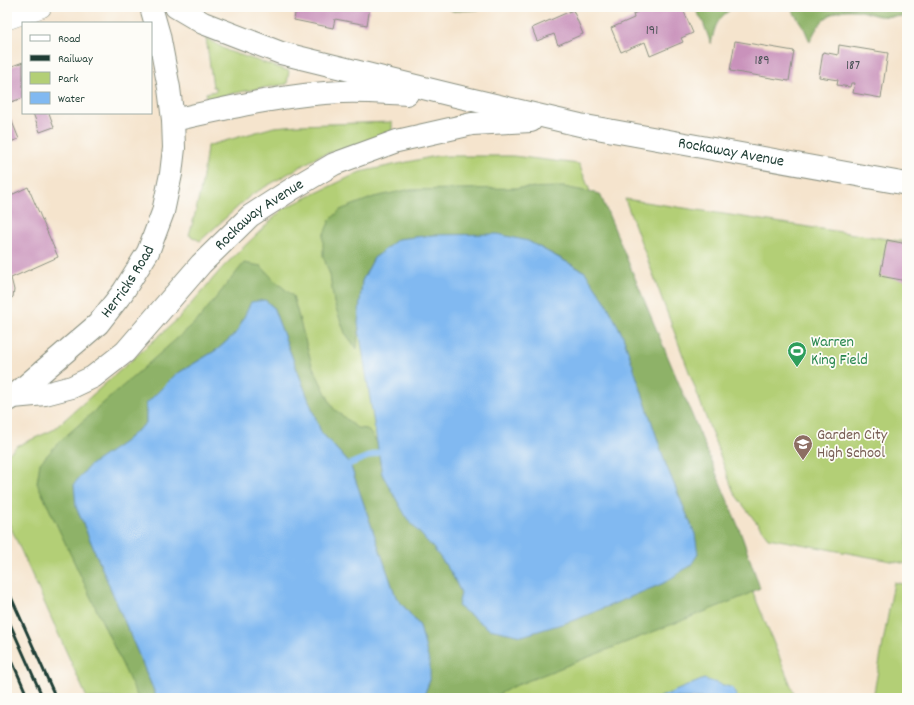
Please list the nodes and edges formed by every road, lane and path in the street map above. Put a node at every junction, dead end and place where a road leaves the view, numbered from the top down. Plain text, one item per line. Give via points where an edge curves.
1 (41, 7) edge
2 (151, 7) edge
3 (176, 7) edge
4 (7, 19) edge
5 (452, 96) junction
6 (556, 119) junction
7 (173, 120) junction
8 (907, 184) edge
9 (10, 399) edge

1 - 4 street
2 - 7 main road, Herricks Road via 162,50
3 - 5 main road, Rockaway Avenue via 203,23 281,53
5 - 6 main road, Rockaway Avenue
5 - 7 main road, Rockaway Avenue via 343,92 290,97
6 - 8 main road, Rockaway Avenue
6 - 9 main road, Rockaway Avenue via 472,124 397,141 334,164 250,216 201,264 126,352 94,377 72,387
7 - 9 main road, Herricks Road via 174,148 171,174 163,212 148,252 123,292 98,324

